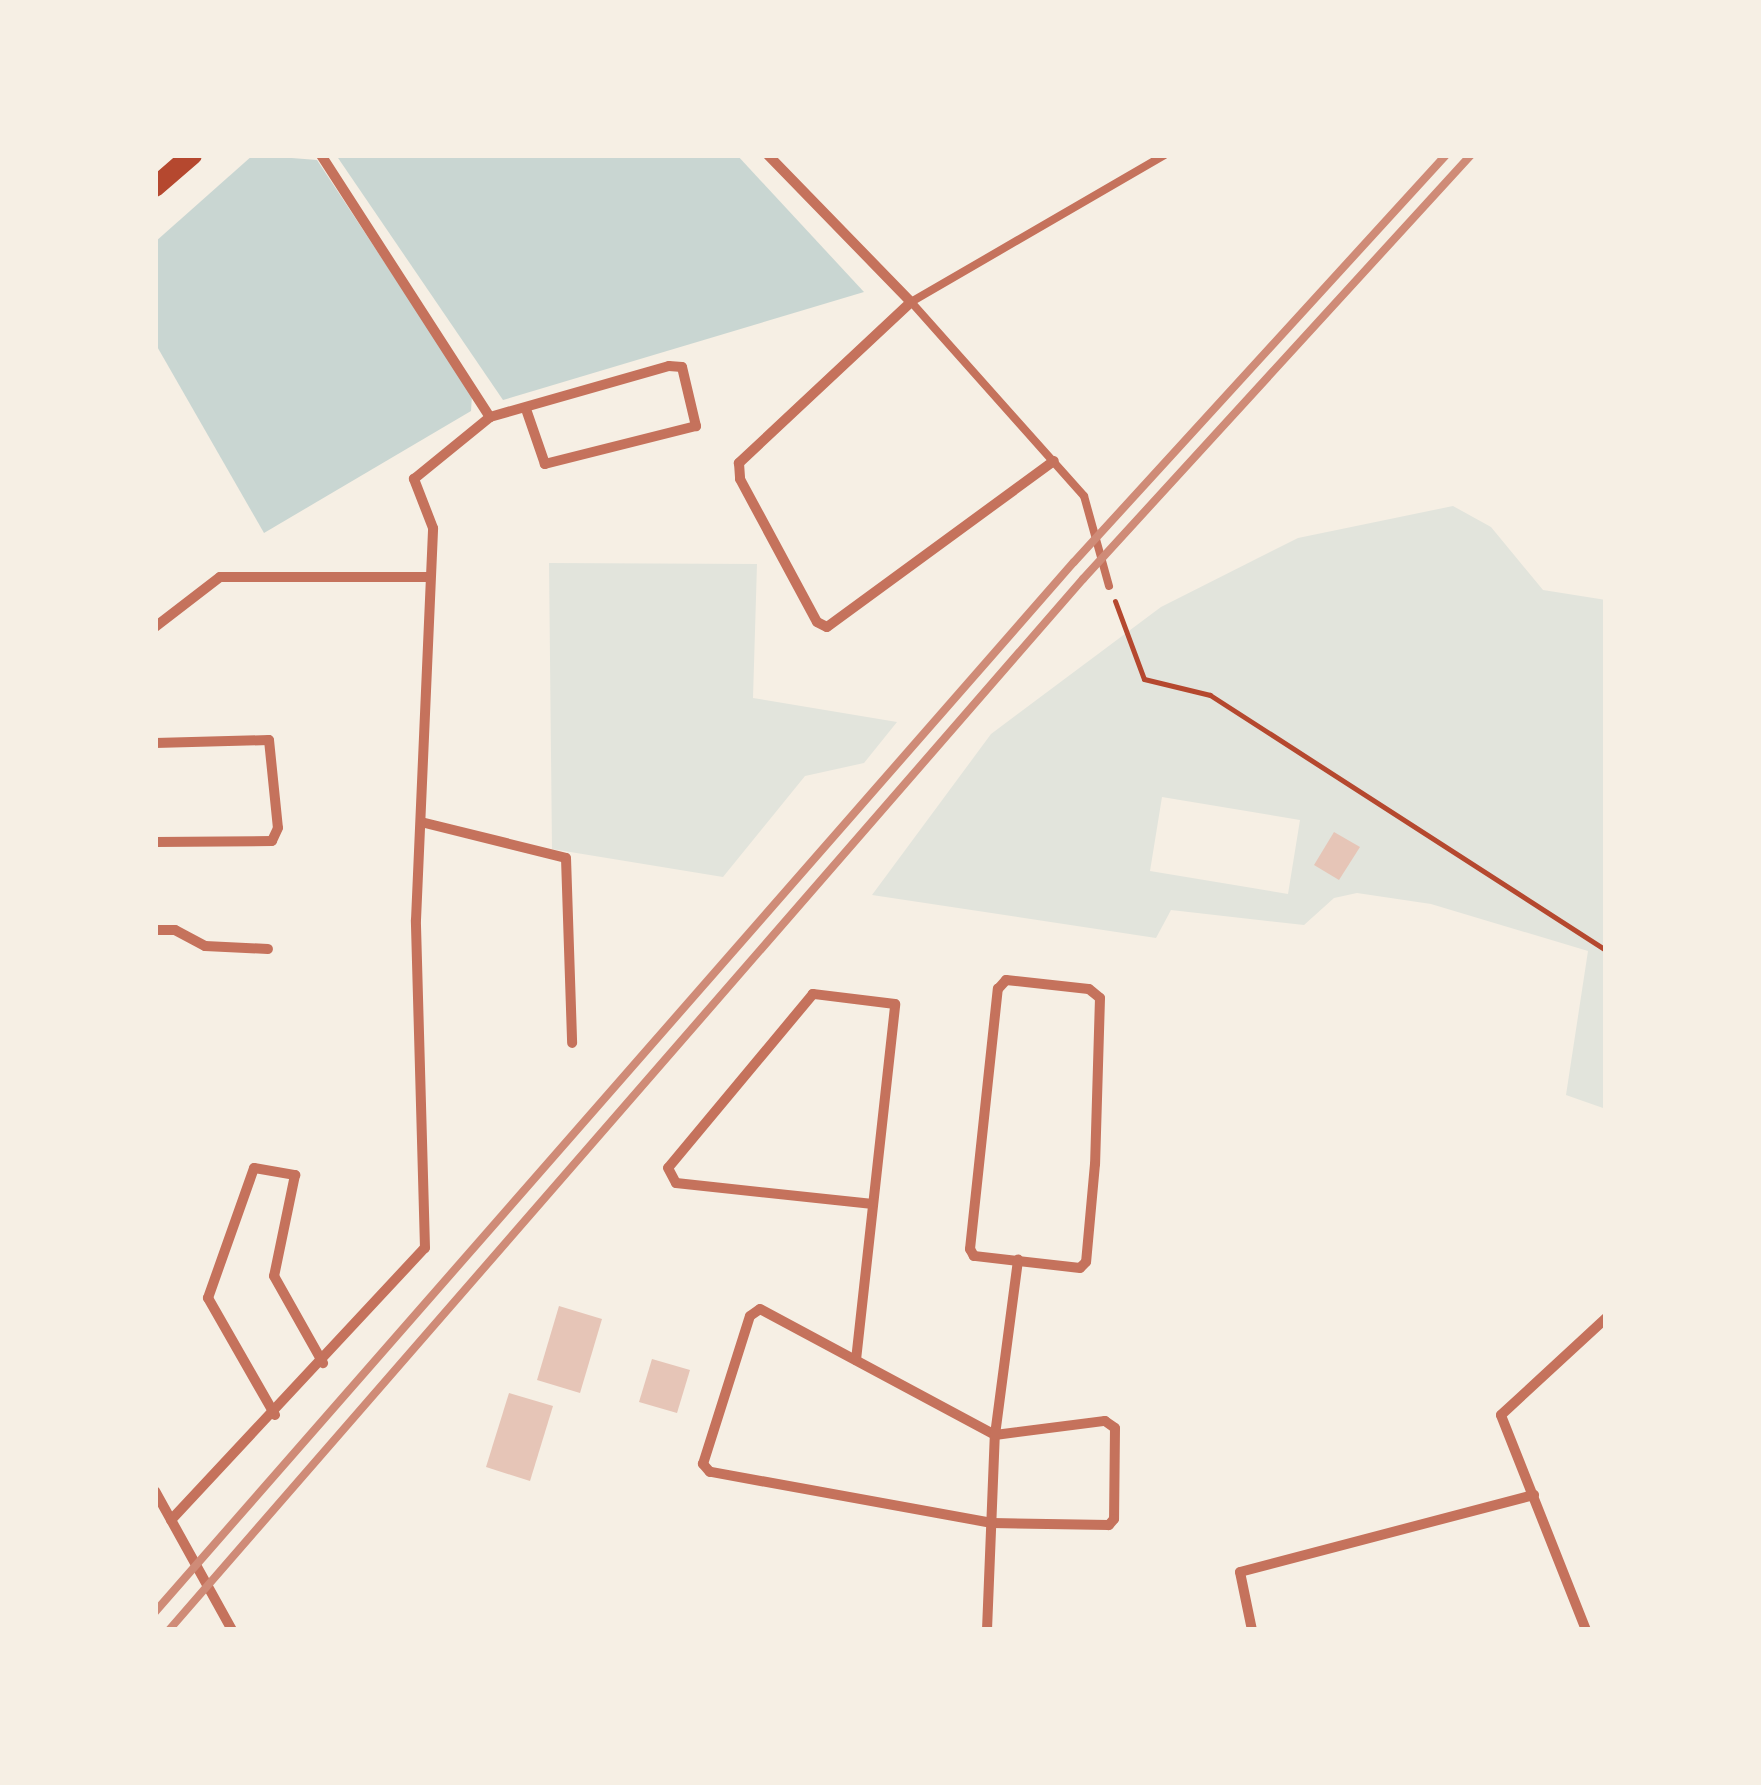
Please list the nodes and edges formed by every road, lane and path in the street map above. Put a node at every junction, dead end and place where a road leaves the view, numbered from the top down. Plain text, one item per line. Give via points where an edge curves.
1 (192, 155) edge
2 (321, 155) edge
3 (768, 155) edge
4 (1166, 155) edge
5 (155, 187) edge
6 (912, 302) junction
7 (526, 409) junction
8 (490, 417) junction
9 (1054, 460) junction
10 (430, 577) junction
11 (1109, 586) joint
12 (155, 627) edge
13 (155, 743) edge
14 (421, 822) junction
15 (155, 842) edge
16 (155, 930) edge
17 (268, 949) dead end
18 (1606, 950) edge
19 (572, 1043) dead end
20 (873, 1204) junction
21 (1018, 1260) junction
22 (1606, 1318) edge
23 (856, 1360) junction
24 (323, 1363) junction
25 (275, 1415) junction
26 (995, 1435) junction
27 (155, 1491) edge
28 (1534, 1495) junction
29 (171, 1520) junction
30 (992, 1524) junction
31 (230, 1627) edge
32 (987, 1630) edge
33 (1252, 1630) edge
34 (1586, 1630) edge

1 - 5 main road
2 - 8 street
3 - 6 street
4 - 6 lane
6 - 9 lane
6 - 9 street via 739,463 740,479 817,622 827,627
7 - 7 street via 682,367 696,426 546,464
7 - 8 street
8 - 10 street via 414,478 433,528
9 - 11 lane via 1084,496
10 - 12 street via 220,577
10 - 14 street
11 - 18 path via 1144,679 1210,695
13 - 15 street via 270,740 278,828 272,841
14 - 19 street via 566,858
14 - 24 street via 416,920 425,1248
16 - 17 street via 176,930 205,946
20 - 20 street via 895,1004 813,994 668,1168 676,1182
20 - 23 street
21 - 21 street via 974,1256 970,1249 998,989 1006,980 1089,989 1100,998 1086,1262 1080,1268
21 - 26 street
22 - 28 street via 1502,1415
23 - 26 street
23 - 30 street via 760,1309 750,1316 703,1464 710,1472
24 - 25 street
24 - 25 street via 274,1276 295,1174 254,1168 208,1298
25 - 29 street
26 - 30 street
26 - 30 street via 1105,1421 1115,1428 1114,1519 1109,1525
27 - 29 street
28 - 33 street via 1240,1572
28 - 34 street
29 - 31 street
30 - 32 street

